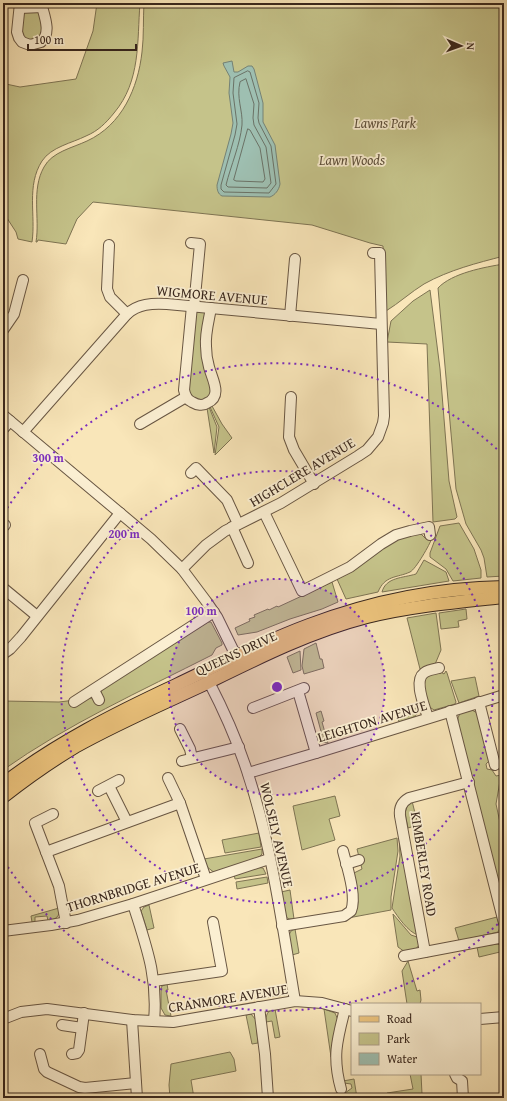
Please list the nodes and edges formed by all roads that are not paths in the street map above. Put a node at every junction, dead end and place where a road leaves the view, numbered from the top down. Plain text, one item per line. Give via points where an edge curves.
1 (41, 5) edge
2 (20, 6) edge
3 (191, 243) dead end
4 (109, 245) dead end
5 (373, 253) dead end
6 (295, 259) dead end
7 (23, 280) dead end
8 (193, 307) junction
9 (211, 308) junction
10 (127, 314) junction
11 (290, 316) junction
12 (381, 324) junction
13 (3, 330) edge
14 (186, 397) junction
15 (291, 397) dead end
16 (6, 418) edge
17 (140, 424) dead end
18 (3, 429) edge
19 (23, 432) junction
20 (191, 473) dead end
21 (314, 484) junction
22 (264, 512) junction
23 (120, 513) junction
24 (235, 526) junction
25 (430, 534) dead end
26 (248, 563) dead end
27 (182, 569) junction
28 (504, 586) edge
29 (3, 588) edge
30 (504, 597) edge
31 (214, 612) junction
32 (37, 616) junction
33 (3, 654) edge
34 (238, 661) junction
35 (441, 666) dead end
36 (209, 682) junction
37 (94, 690) junction
38 (504, 694) edge
39 (99, 700) dead end
40 (74, 702) dead end
41 (480, 702) junction
42 (253, 708) dead end
43 (450, 711) junction
44 (428, 718) junction
45 (180, 729) dead end
46 (239, 747) junction
47 (316, 753) junction
48 (192, 758) junction
49 (182, 761) dead end
50 (495, 765) dead end
51 (248, 772) junction
52 (168, 778) dead end
53 (119, 780) dead end
54 (469, 782) junction
55 (3, 784) edge
56 (109, 786) junction
57 (98, 791) dead end
58 (3, 797) edge
59 (180, 803) junction
60 (53, 814) dead end
61 (128, 822) junction
62 (343, 851) dead end
63 (46, 852) junction
64 (270, 858) junction
65 (359, 860) dead end
66 (346, 864) junction
67 (206, 879) junction
68 (133, 904) junction
69 (502, 908) edge
70 (213, 922) dead end
71 (504, 922) edge
72 (66, 923) junction
73 (282, 926) junction
74 (3, 931) edge
75 (504, 937) edge
76 (425, 952) junction
77 (404, 956) dead end
78 (154, 981) junction
79 (295, 1001) junction
80 (259, 1007) junction
81 (349, 1010) edge
82 (84, 1013) junction
83 (504, 1017) edge
84 (3, 1019) edge
85 (481, 1019) edge
86 (132, 1020) junction
87 (154, 1021) junction
88 (62, 1026) dead end
89 (82, 1028) junction
90 (40, 1054) dead end
91 (72, 1054) dead end
92 (456, 1075) edge
93 (136, 1083) junction
94 (340, 1089) dead end
95 (137, 1098) edge
96 (268, 1098) edge
97 (464, 1098) edge

1 - 2 street
1 - 2 street via 46,35 43,41 34,44 24,43 19,38 17,32
3 - 8 street via 200,244
4 - 10 street via 107,289 110,297
5 - 12 street, HIGHCLERE AVENUE via 380,253
6 - 11 street
7 - 13 street via 17,308
8 - 9 street, WIGMORE AVENUE
8 - 10 street, WIGMORE AVENUE via 151,303 137,307
8 - 14 street via 184,383
9 - 11 street, WIGMORE AVENUE
9 - 14 street via 206,345 216,387 215,396 202,405 193,403
10 - 19 street, WIGMORE AVENUE
11 - 12 street, WIGMORE AVENUE
12 - 21 street, HIGHCLERE AVENUE via 384,416 381,431 367,450
14 - 17 street
15 - 21 street via 289,437
16 - 18 street
16 - 19 street
19 - 23 street
20 - 24 street via 196,468 227,500
21 - 22 street, HIGHCLERE AVENUE
22 - 24 street, HIGHCLERE AVENUE
22 - 25 street via 302,592 350,567 396,535 429,527
23 - 27 street
23 - 32 street
24 - 26 street
24 - 27 street, HIGHCLERE AVENUE via 215,537
27 - 31 street
28 - 34 main road, QUEENS DRIVE via 428,594 365,608 310,624
29 - 32 street
30 - 34 main road, QUEENS DRIVE via 418,606 368,617
31 - 34 street
31 - 37 street
32 - 33 street
34 - 36 main road, QUEENS DRIVE
34 - 55 main road, QUEENS DRIVE via 120,711 45,754
35 - 44 street via 425,672 420,677 420,688
36 - 46 street, WOLSELY AVENUE
36 - 58 main road, QUEENS DRIVE via 80,745
37 - 39 street
37 - 40 street
38 - 41 street, LEIGHTON AVENUE
41 - 43 street, LEIGHTON AVENUE
41 - 50 street
42 - 47 street via 262,700 301,690
43 - 44 street, LEIGHTON AVENUE
43 - 54 street
44 - 47 street, LEIGHTON AVENUE
45 - 48 street
46 - 48 street
46 - 51 street, WOLSELY AVENUE
47 - 51 street, LEIGHTON AVENUE
48 - 49 street
51 - 64 street, WOLSELY AVENUE
52 - 59 street
53 - 56 street
54 - 69 street
54 - 76 street, KIMBERLEY ROAD via 409,798 400,808
56 - 57 street
56 - 61 street
59 - 61 street
59 - 67 street
60 - 63 street via 35,823
61 - 63 street
62 - 66 street
63 - 72 street via 59,886
64 - 67 street, THORNBRIDGE AVENUE
64 - 73 street, WOLSELY AVENUE
65 - 66 street
66 - 73 street via 353,900 353,907 349,913
67 - 68 street, THORNBRIDGE AVENUE
68 - 72 street, THORNBRIDGE AVENUE
68 - 78 street via 152,966
69 - 71 street
70 - 78 street via 222,971
72 - 74 street, THORNBRIDGE AVENUE
73 - 79 street, WOLSELY AVENUE
75 - 76 street
76 - 77 street
78 - 87 street
79 - 80 street, CRANMORE AVENUE
79 - 81 street, CRANMORE AVENUE via 316,1002
80 - 87 street, CRANMORE AVENUE via 189,1020
80 - 96 street
81 - 94 street via 336,1050 335,1061
82 - 84 street, CRANMORE AVENUE via 54,1009 35,1010
82 - 86 street, CRANMORE AVENUE
82 - 89 street
83 - 85 street
86 - 87 street, CRANMORE AVENUE
86 - 93 street
88 - 89 street
89 - 91 street via 79,1050
90 - 93 street via 47,1072 79,1087
92 - 97 street via 462,1081
93 - 95 street

